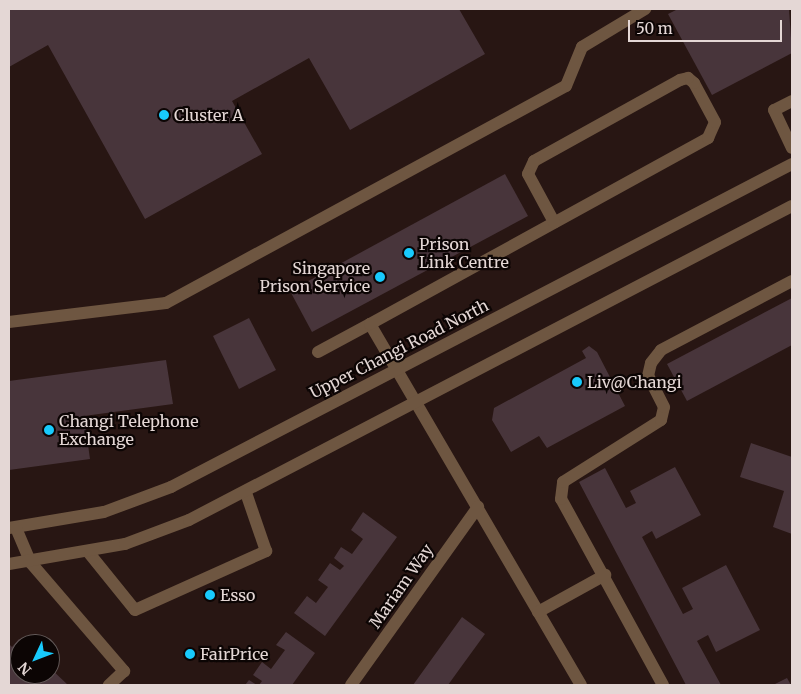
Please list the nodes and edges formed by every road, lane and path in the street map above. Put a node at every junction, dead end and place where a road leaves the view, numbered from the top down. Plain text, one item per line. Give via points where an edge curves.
1 (645, 9) edge
2 (792, 101) edge
3 (792, 148) edge
4 (792, 164) edge
5 (792, 206) edge
6 (554, 222) junction
7 (792, 281) edge
8 (9, 322) edge
9 (370, 324) junction
10 (318, 352) dead end
11 (394, 369) junction
12 (415, 406) junction
13 (246, 493) junction
14 (478, 507) junction
15 (12, 528) edge
16 (89, 553) junction
17 (31, 562) junction
18 (9, 564) edge
19 (605, 575) junction
20 (538, 612) junction
21 (109, 685) edge
22 (351, 685) edge
23 (581, 685) edge
24 (663, 685) edge

1 - 8 street via 582,47 564,87 166,303
2 - 3 street via 774,110
4 - 11 street, Upper Changi Road North
5 - 12 street
6 - 6 street via 528,174 534,161 680,80 688,78 694,83 715,122 708,138
6 - 9 street
7 - 19 street via 662,350 651,363 648,376 664,407 661,420 564,482 561,499
9 - 10 street
9 - 11 street
11 - 12 street
11 - 15 street, Upper Changi Road North via 171,487 104,512
12 - 13 street
12 - 14 street
13 - 16 street via 125,544
13 - 16 street via 266,551 135,610
14 - 20 street
14 - 22 street, Mariam Way
15 - 17 street
16 - 17 street
17 - 18 street
17 - 21 street via 124,671
19 - 20 street
19 - 24 street
20 - 23 street

